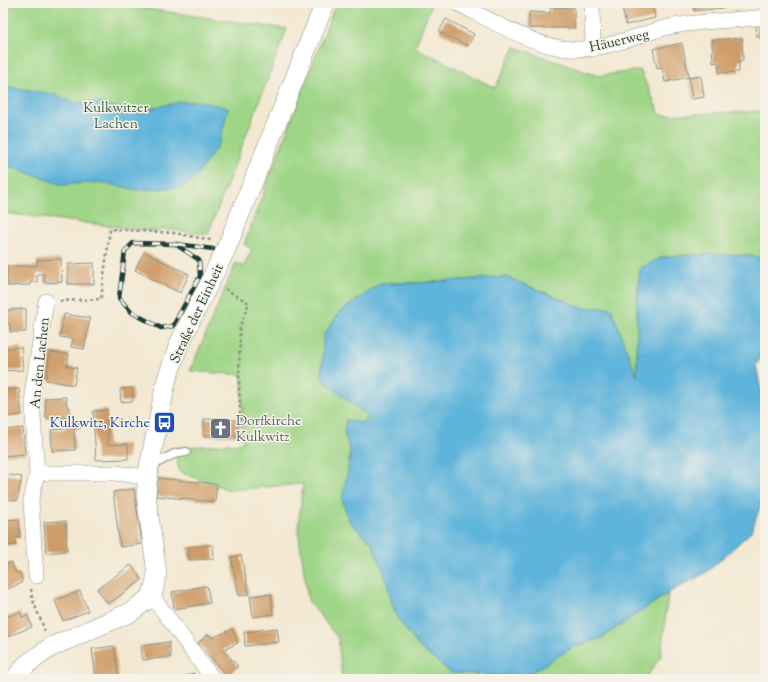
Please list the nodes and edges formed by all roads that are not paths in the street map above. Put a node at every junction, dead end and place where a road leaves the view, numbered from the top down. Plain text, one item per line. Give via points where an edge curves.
1 (325, 3) edge
2 (457, 3) edge
3 (592, 3) edge
4 (765, 17) edge
5 (593, 49) junction
6 (46, 301) road end
7 (186, 452) dead end
8 (148, 472) junction
9 (37, 474) junction
10 (36, 576) road end
11 (152, 596) junction
12 (15, 679) edge
13 (212, 679) edge

1 - 8 street, Straße der Einheit via 228,243 179,344 166,382
2 - 5 street, Häuerweg via 527,38 561,48
3 - 5 street
4 - 5 street, Häuerweg via 669,27
6 - 9 street, An den Lachen via 33,388
7 - 8 lane via 174,454
8 - 9 street
8 - 11 street, Straße der Einheit via 146,495 157,574
9 - 10 street, An den Lachen via 31,501
11 - 12 street via 131,612 51,647 28,664
11 - 13 street

